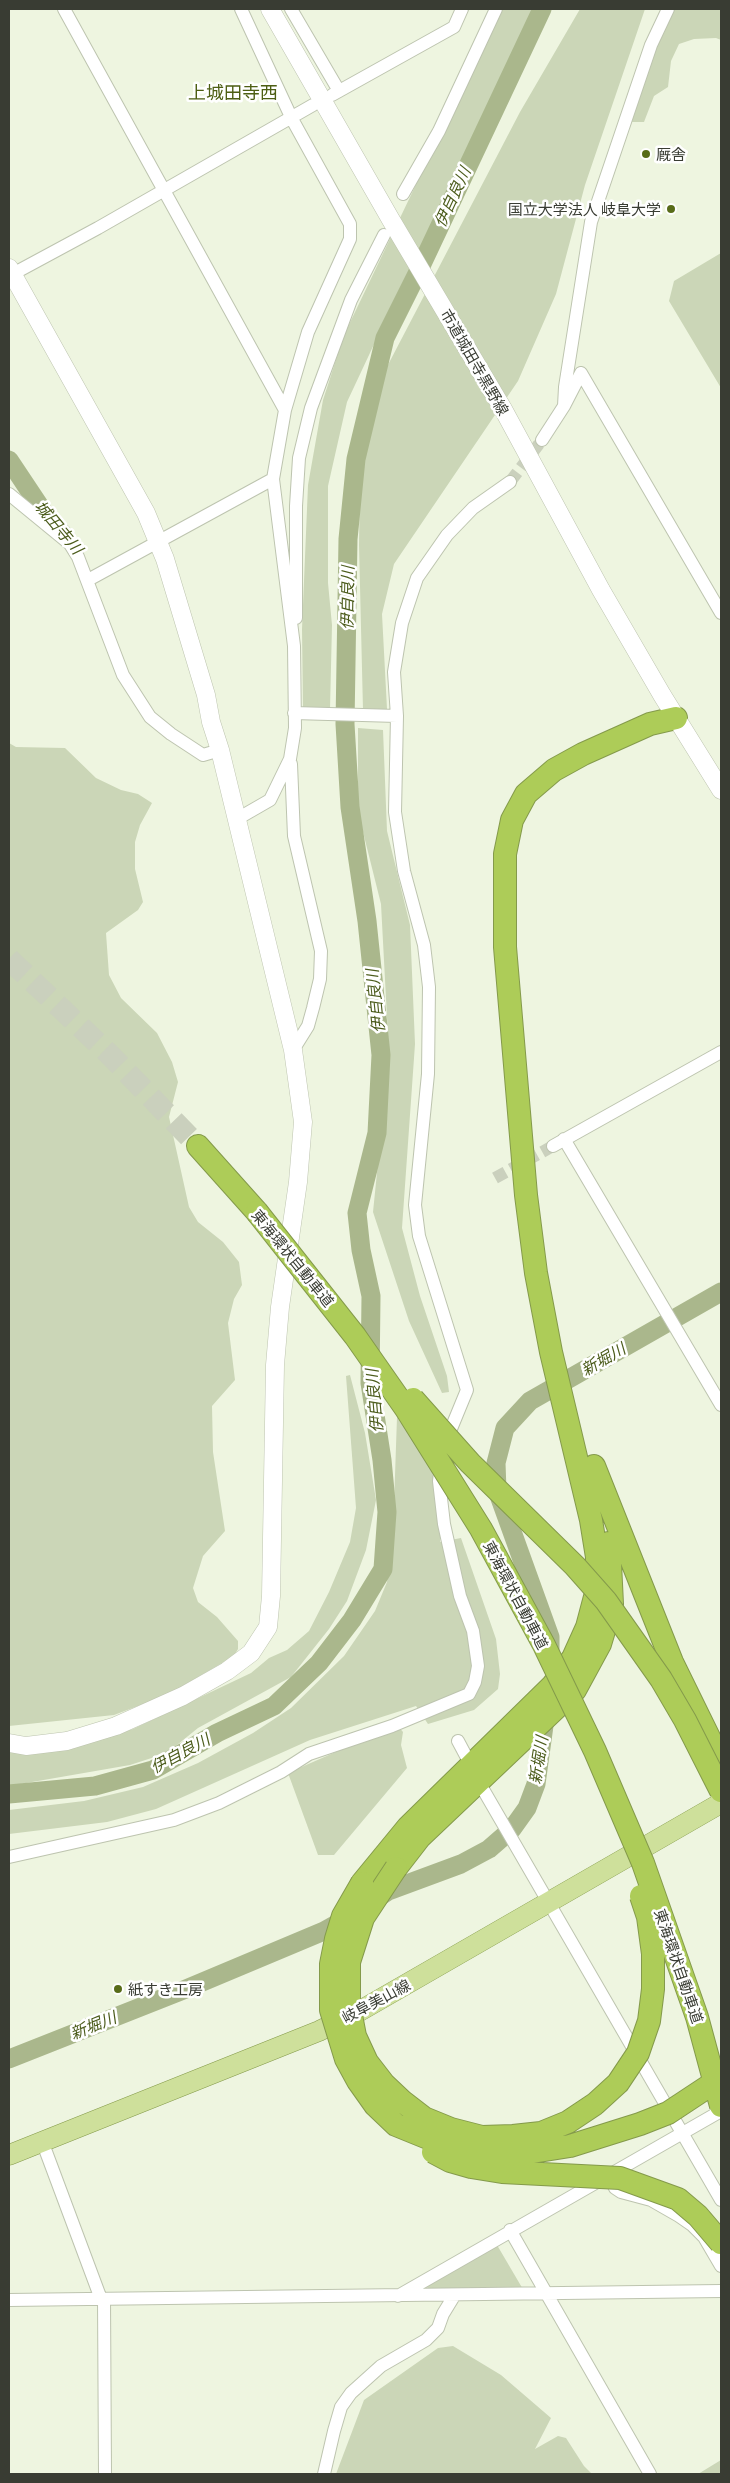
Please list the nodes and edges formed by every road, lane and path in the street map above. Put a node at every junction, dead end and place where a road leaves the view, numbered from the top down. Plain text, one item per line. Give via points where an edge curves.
1 (64, 9) edge
2 (241, 9) edge
3 (270, 9) edge
4 (291, 9) edge
5 (496, 9) edge
6 (668, 9) edge
7 (458, 12) edge
8 (313, 105) dead end
9 (292, 119) junction
10 (165, 190) junction
11 (403, 194) dead end
12 (387, 227) junction
13 (10, 273) edge
14 (564, 406) junction
15 (285, 410) junction
16 (542, 440) tunnel mouth
17 (273, 479) junction
18 (510, 482) tunnel mouth
19 (9, 494) edge
20 (158, 540) junction
21 (88, 580) junction
22 (721, 613) edge
23 (294, 646) junction
24 (299, 713) junction
25 (392, 716) junction
26 (676, 718) junction
27 (220, 750) junction
28 (290, 759) junction
29 (721, 790) edge
30 (236, 819) junction
31 (293, 1050) junction
32 (721, 1052) edge
33 (564, 1139) junction
34 (198, 1146) tunnel mouth
35 (552, 1146) tunnel mouth
36 (355, 1336) junction
37 (570, 1404) junction
38 (721, 1405) edge
39 (594, 1466) junction
40 (574, 1698) junction
41 (458, 1741) dead end
42 (9, 1743) edge
43 (504, 1747) junction
44 (466, 1756) dead end
45 (721, 1762) edge
46 (484, 1791) dead end
47 (721, 1791) edge
48 (721, 1803) edge
49 (9, 1857) edge
50 (549, 1902) junction
51 (721, 2078) edge
52 (721, 2106) edge
53 (721, 2111) edge
54 (396, 2124) junction
55 (682, 2134) junction
56 (42, 2141) junction
57 (9, 2155) edge
58 (608, 2176) junction
59 (721, 2200) edge
60 (510, 2230) junction
61 (721, 2243) edge
62 (721, 2266) edge
63 (721, 2291) edge
64 (548, 2295) junction
65 (398, 2296) junction
66 (454, 2296) junction
67 (102, 2299) junction
68 (9, 2300) edge
69 (105, 2474) edge
70 (324, 2474) edge
71 (650, 2474) edge

1 - 10 street
2 - 9 street
3 - 12 street, 市道城田寺黒野線
4 - 7 street via 336,93 454,27
5 - 11 street via 439,131
6 - 14 street via 651,45 591,222
8 - 9 street
9 - 10 street
9 - 15 street via 350,224 350,239 308,332
10 - 13 street
10 - 15 street
12 - 23 street via 329,356 311,408 299,458
12 - 26 street, 市道城田寺黒野線 via 503,409 601,590
13 - 20 street
14 - 16 street
14 - 22 street via 581,373
15 - 17 street
17 - 20 street
17 - 23 street
18 - 25 street via 473,508 447,535 417,578 402,623 394,672
19 - 21 street via 70,544
20 - 21 street
20 - 27 street via 184,617
21 - 27 street via 123,675 146,711 171,734 203,755
23 - 24 street
24 - 25 street
24 - 28 street
25 - 49 street via 395,812 404,871 424,945 429,987 428,1074 414,1205 419,1236 467,1390 445,1444 439,1481 444,1524 460,1596 473,1631 478,1666 475,1682 469,1694 392,1726 309,1754 219,1804 174,1820
26 - 29 street, 市道城田寺黒野線
26 - 37 highway via 650,724 554,770 526,794 512,820 505,854 505,947 526,1195 536,1273
27 - 30 street
28 - 30 street via 270,800
28 - 31 street via 294,836 320,950 320,979 313,1008 308,1026
30 - 31 street
31 - 42 street via 302,1122 298,1182 274,1365 272,1596 268,1627 251,1652 227,1671 183,1696 116,1726 67,1741 26,1746
32 - 33 street
33 - 35 street
33 - 38 street
34 - 36 highway, 東海環状自動車道, bridge via 257,1212
36 - 40 highway, 東海環状自動車道, bridge via 406,1409 481,1529
36 - 47 highway, bridge via 470,1463 606,1601 661,1679
37 - 39 highway
37 - 43 highway via 591,1520 596,1593 587,1627 573,1658
39 - 40 highway via 611,1551 612,1604 600,1644
39 - 45 highway via 672,1662
40 - 43 highway
40 - 43 highway, bridge via 648,1916 653,1954 653,1989 648,2021 638,2053 618,2083 595,2104 568,2122 540,2133 482,2137 424,2118 396,2096 368,2062 355,2036 349,2005 349,1962 363,1918 396,1868 420,1837
40 - 52 highway, 東海環状自動車道, bridge via 662,1915 697,2017
41 - 44 street
43 - 54 highway, bridge via 408,1827 362,1883 343,1916 336,1939 331,1964 331,2010 346,2059 375,2106
46 - 50 street
48 - 50 main road, 岐阜美山線
50 - 55 street
50 - 56 main road, 岐阜美山線 via 379,2001 319,2031
51 - 54 highway, bridge via 668,2113 640,2124 588,2141 526,2154 468,2150
53 - 55 street
54 - 61 highway, bridge via 421,2145 450,2161 471,2167 502,2172 620,2178 645,2186 678,2199
55 - 58 street
55 - 59 street
56 - 57 main road, 岐阜美山線
56 - 67 street
58 - 60 street
58 - 62 street via 621,2192 651,2200 692,2225 704,2237
60 - 64 street
60 - 65 street
63 - 64 street
64 - 66 street
64 - 71 street
65 - 66 street
65 - 67 street
66 - 70 street via 438,2328 426,2340 381,2366 351,2393 341,2407
67 - 68 street
67 - 69 street

